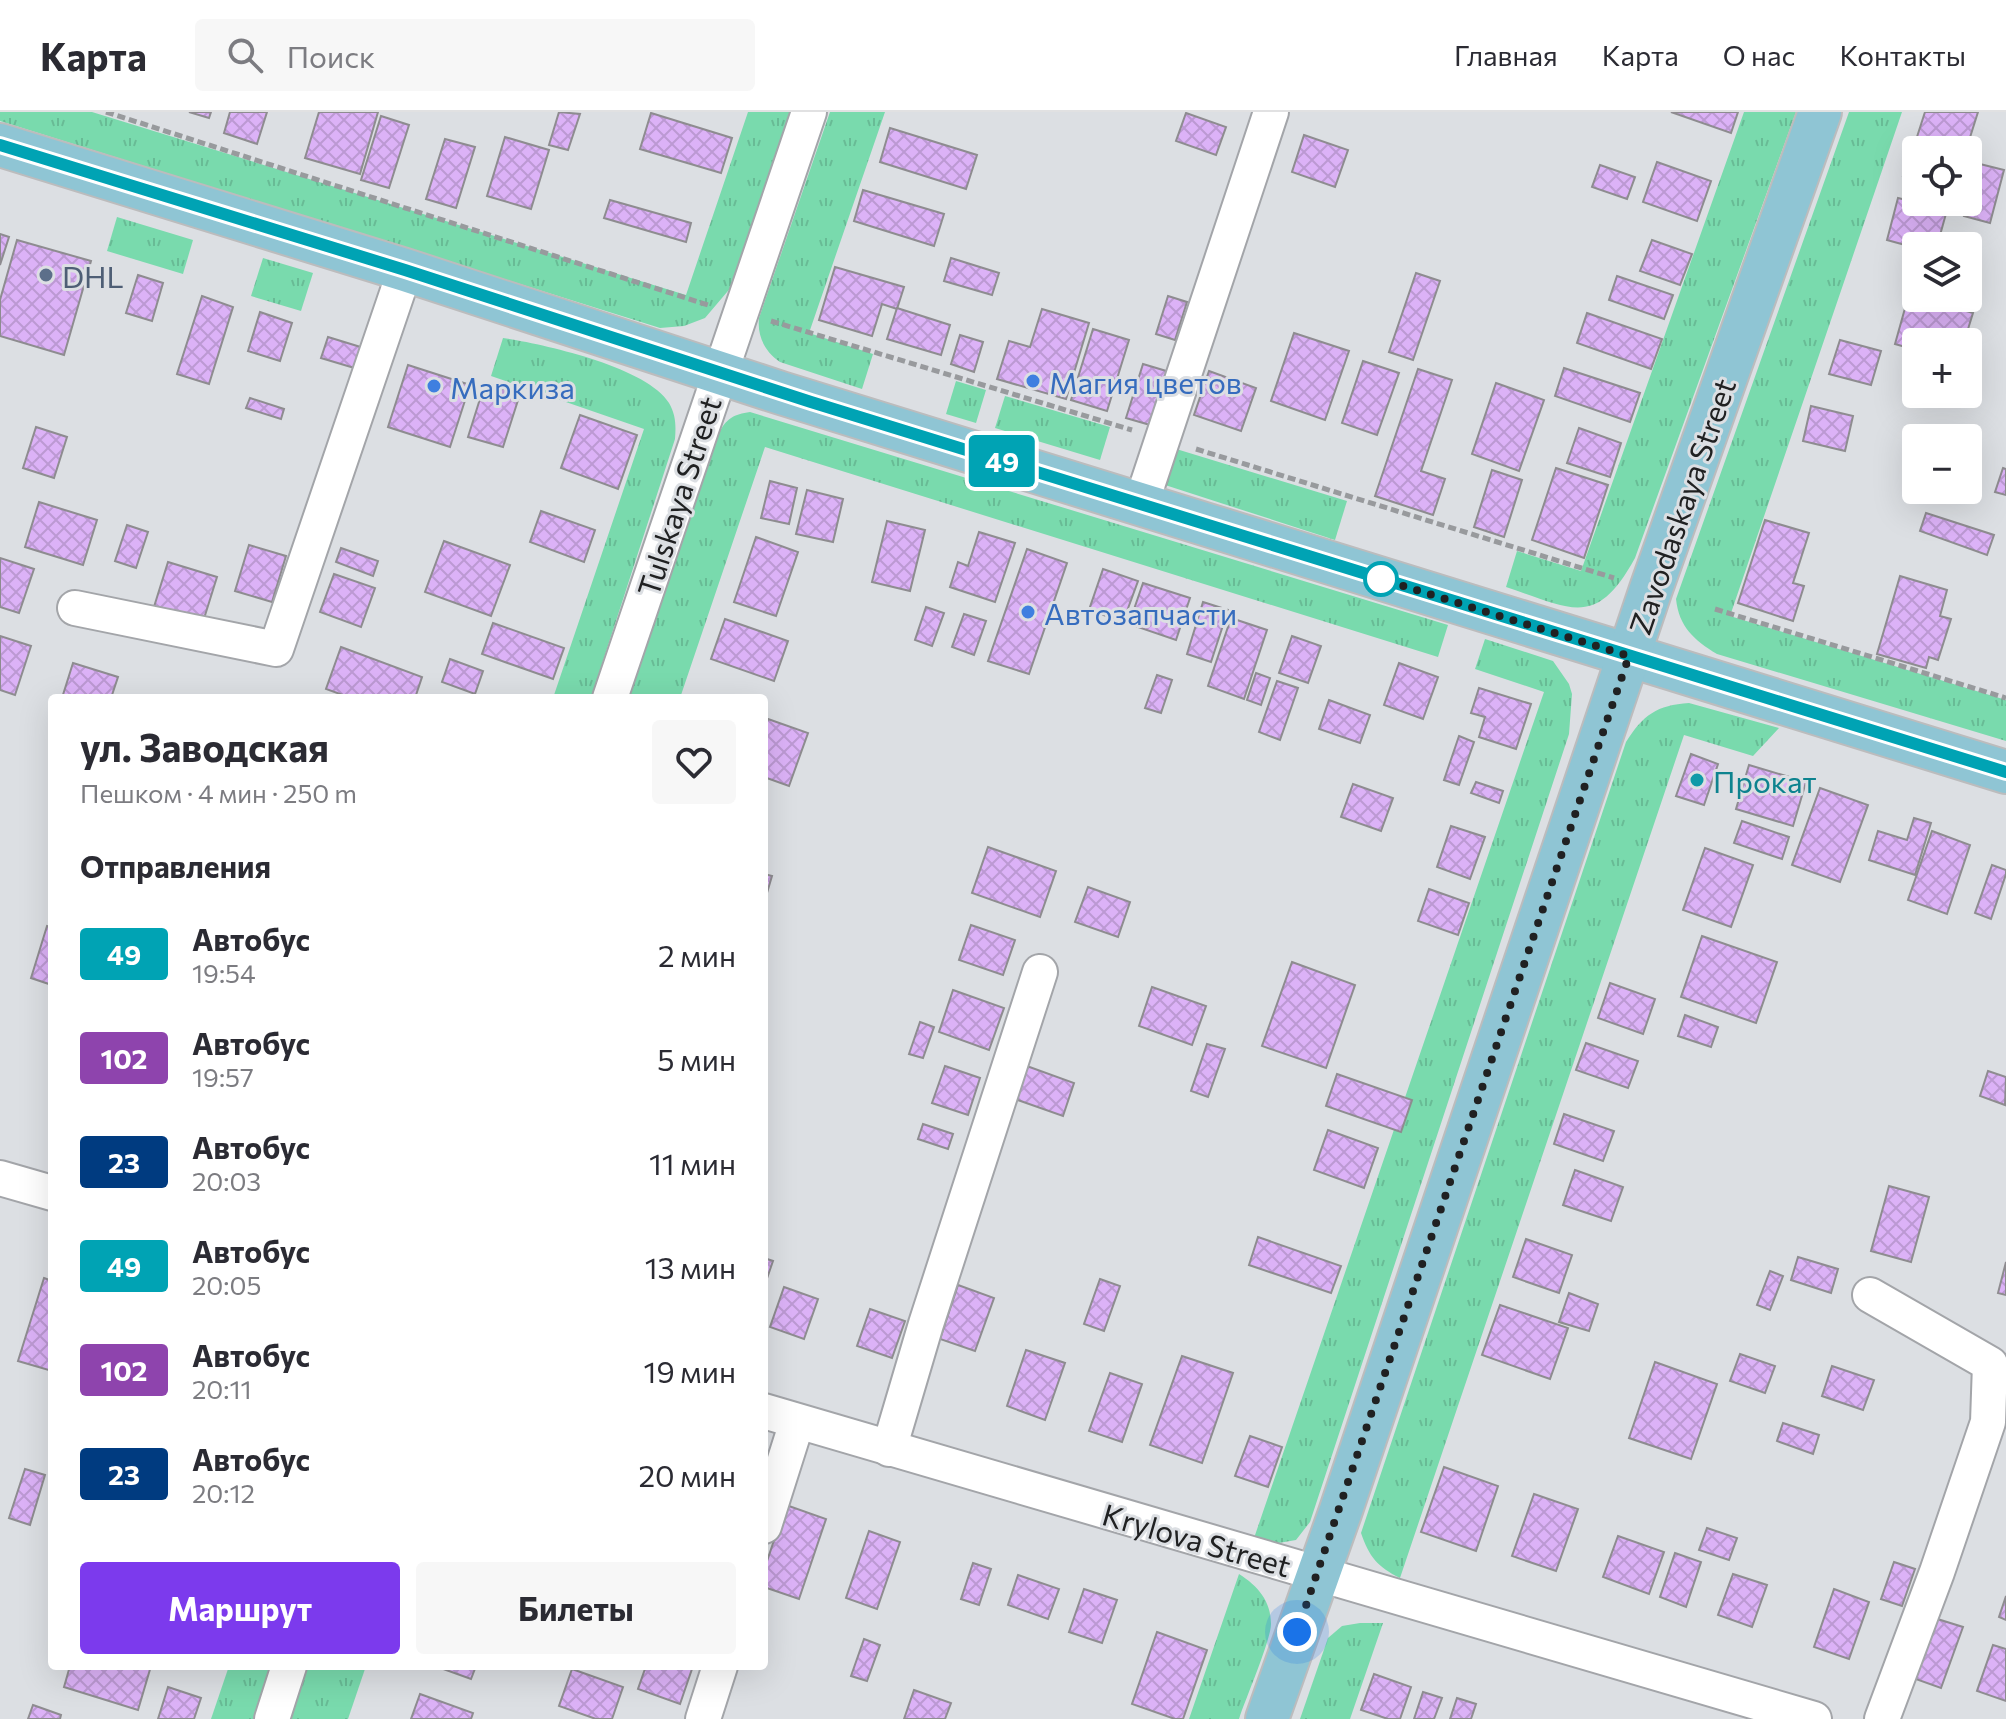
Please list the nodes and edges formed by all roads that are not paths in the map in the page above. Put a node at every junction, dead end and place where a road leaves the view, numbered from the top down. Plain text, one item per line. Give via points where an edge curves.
1 (809, 112) edge
2 (1271, 112) edge
3 (1820, 112) edge
4 (0, 145) edge
5 (405, 270) junction
6 (718, 373) junction
7 (1141, 504) junction
8 (75, 608) dead end
9 (1629, 656) junction
10 (611, 694) edge
11 (2006, 772) edge
12 (1040, 972) dead end
13 (0, 1178) edge
14 (48, 1192) edge
15 (1870, 1295) dead end
16 (768, 1412) edge
17 (797, 1422) junction
18 (889, 1449) junction
19 (768, 1513) edge
20 (1317, 1575) junction
21 (288, 1670) edge
22 (719, 1670) edge
23 (272, 1719) edge
24 (703, 1719) edge
25 (1267, 1719) edge
26 (1814, 1719) edge
27 (1882, 1719) edge

1 - 6 street, Tulskaya Street
2 - 7 street
3 - 9 main road, Zavodaskaya Street
4 - 5 main road
5 - 6 main road
5 - 8 street via 276,649
6 - 7 main road
6 - 10 street, Tulskaya Street
7 - 9 main road
9 - 11 main road
9 - 20 main road, Zavodaskaya Street
12 - 18 street
13 - 14 street
15 - 27 street via 1990,1364 1988,1422
16 - 17 street, Krylova Street
17 - 18 street, Krylova Street
17 - 19 street
18 - 20 street, Krylova Street
20 - 25 main road, Zavodaskaya Street
20 - 26 street, Krylova Street
21 - 23 street
22 - 24 street

